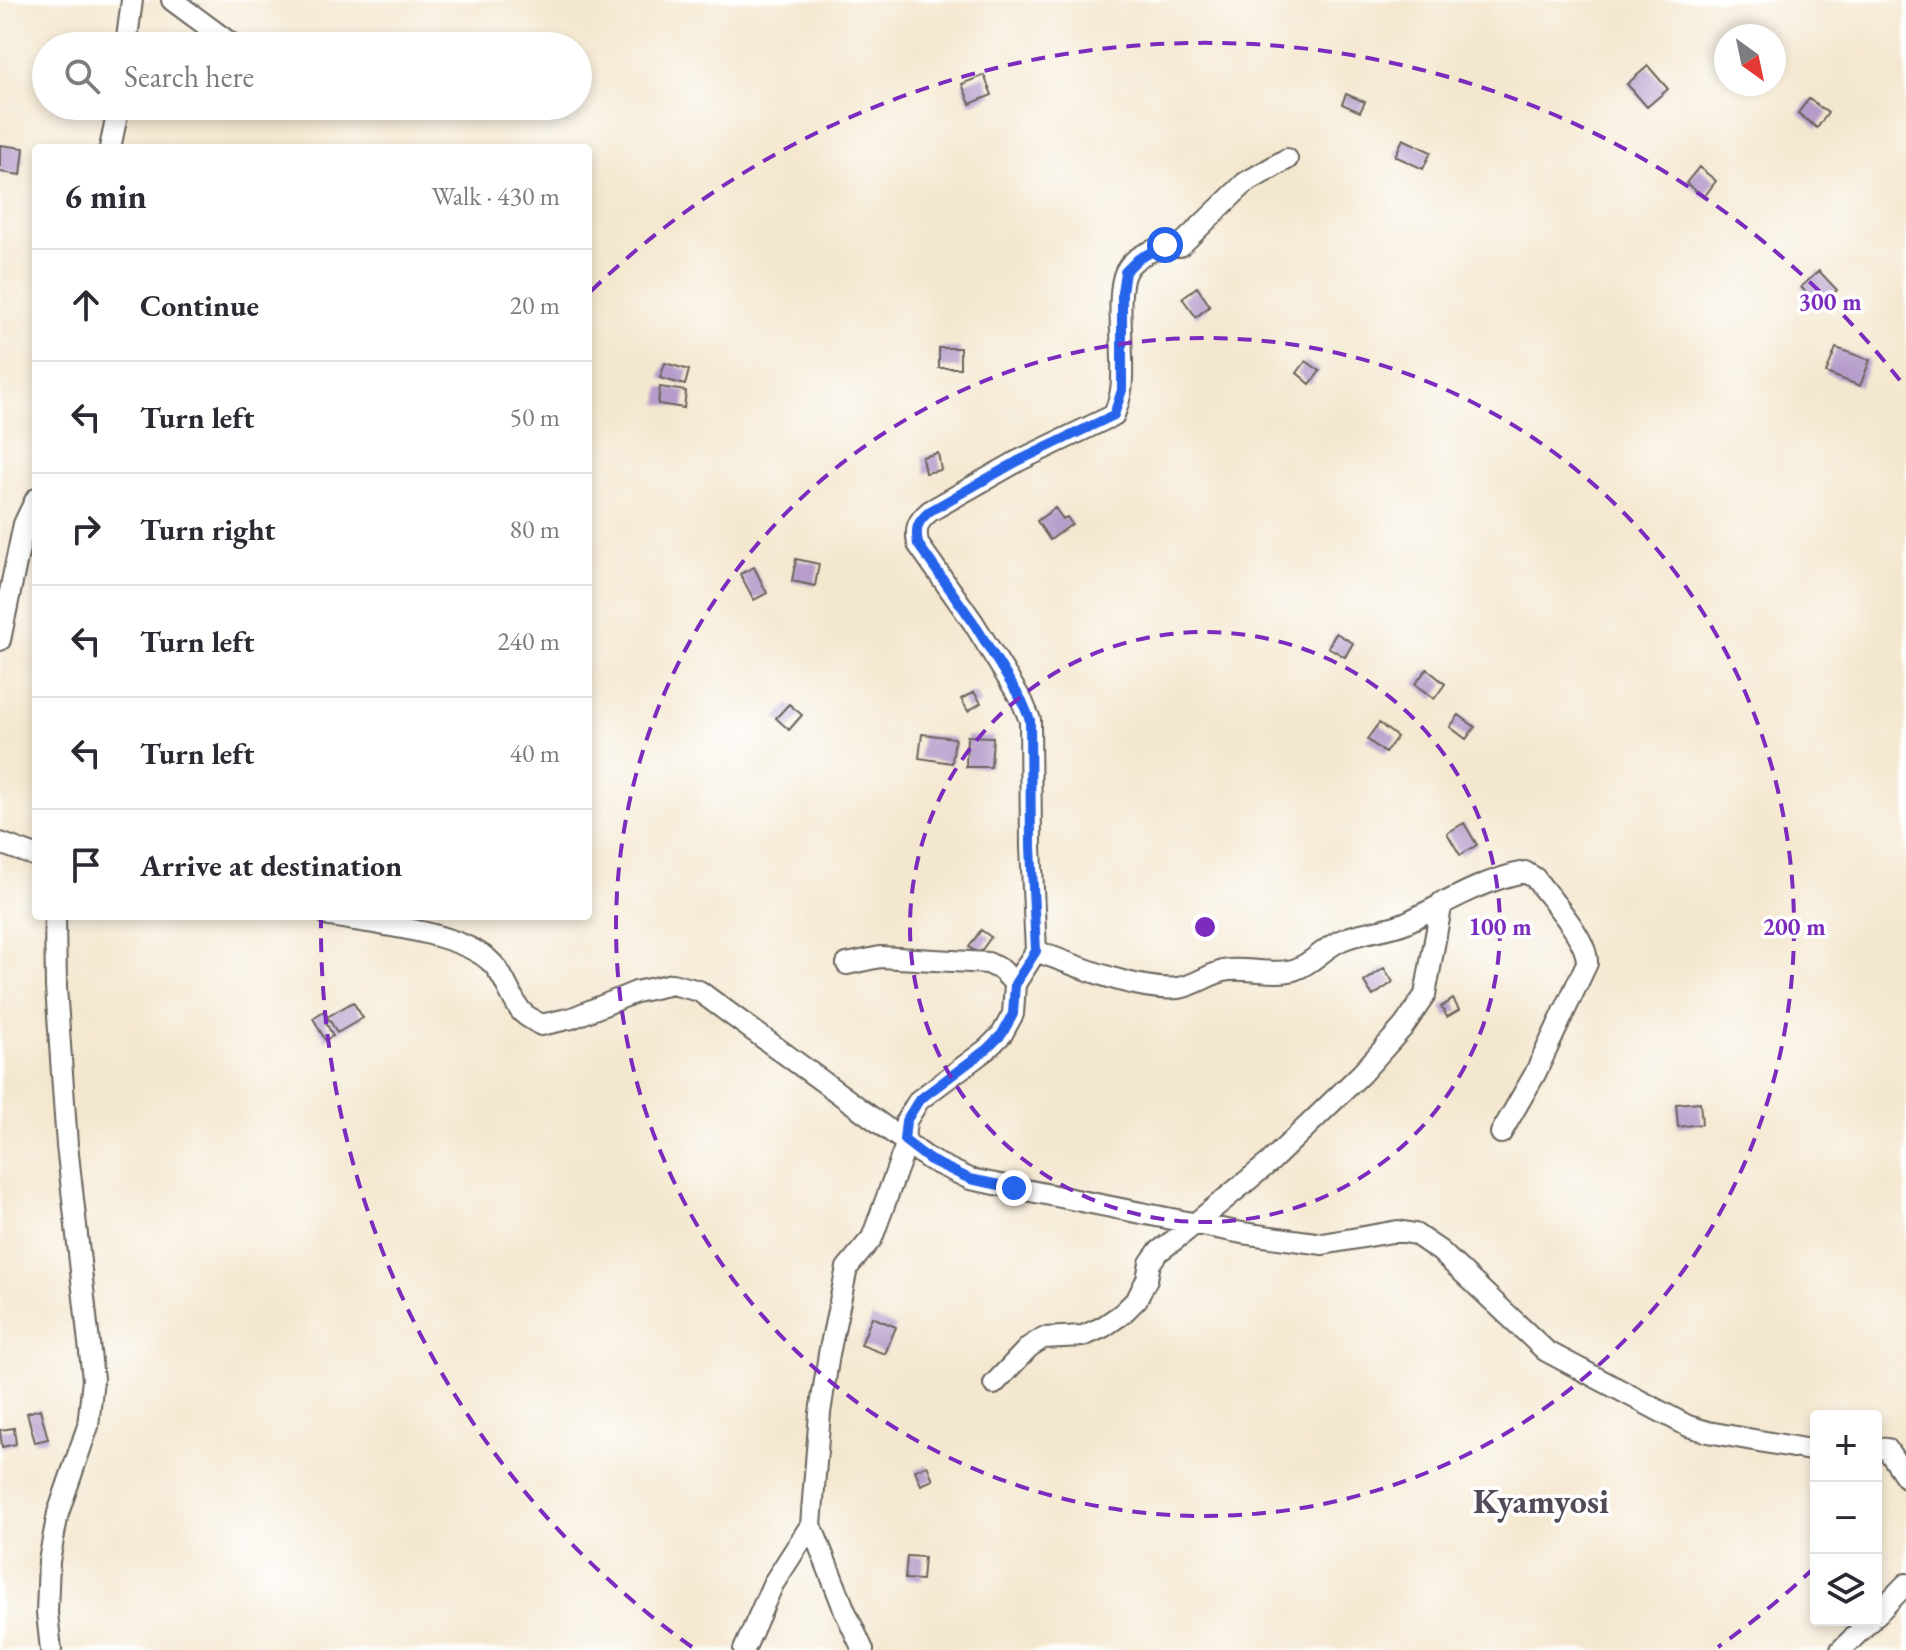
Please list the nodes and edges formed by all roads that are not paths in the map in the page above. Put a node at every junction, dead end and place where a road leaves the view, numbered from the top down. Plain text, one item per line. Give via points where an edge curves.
1 (132, 0) edge
2 (172, 0) edge
3 (128, 32) edge
4 (215, 32) edge
5 (116, 120) edge
6 (111, 144) edge
7 (1287, 159) dead end
8 (32, 507) edge
9 (0, 640) edge
10 (0, 843) edge
11 (32, 855) edge
12 (1442, 902) junction
13 (55, 920) edge
14 (350, 920) edge
15 (1036, 951) junction
16 (847, 964) dead end
17 (1015, 984) junction
18 (1501, 1133) dead end
19 (906, 1141) junction
20 (1196, 1223) junction
21 (994, 1384) dead end
22 (1890, 1447) edge
23 (1810, 1450) edge
24 (1906, 1477) edge
25 (811, 1525) junction
26 (1906, 1584) edge
27 (1882, 1609) edge
28 (1865, 1626) edge
29 (51, 1650) edge
30 (744, 1650) edge
31 (863, 1650) edge
32 (1841, 1650) edge

1 - 3 street
2 - 4 street
5 - 6 street
7 - 15 street via 1245,183 1180,246 1165,245 1125,272 1122,390 1114,415 1018,461 918,521 918,544 973,622 1030,720
8 - 9 street
10 - 11 street
12 - 15 street via 1404,923 1344,939 1290,972 1232,970 1180,988 1107,976
12 - 18 street via 1525,872 1535,878 1587,952 1587,963 1541,1060
12 - 20 street via 1430,978 1416,1010 1322,1114
13 - 29 street via 67,1145 93,1379 88,1426 58,1513 49,1561
14 - 19 street via 438,937 476,951 498,971 522,1013 541,1025 672,984 699,991
15 - 17 street
16 - 17 street via 880,957 988,963
17 - 19 street via 1013,1014 1002,1034 919,1100 906,1121
19 - 20 street via 930,1160 970,1179
19 - 25 street via 872,1238 847,1268 820,1413
20 - 21 street via 1158,1252 1137,1299 1122,1314 1083,1336 1043,1338
20 - 23 street via 1323,1244 1398,1231 1415,1234 1546,1351 1688,1426
22 - 24 street
25 - 30 street via 773,1584
25 - 31 street
26 - 27 street
28 - 32 street

